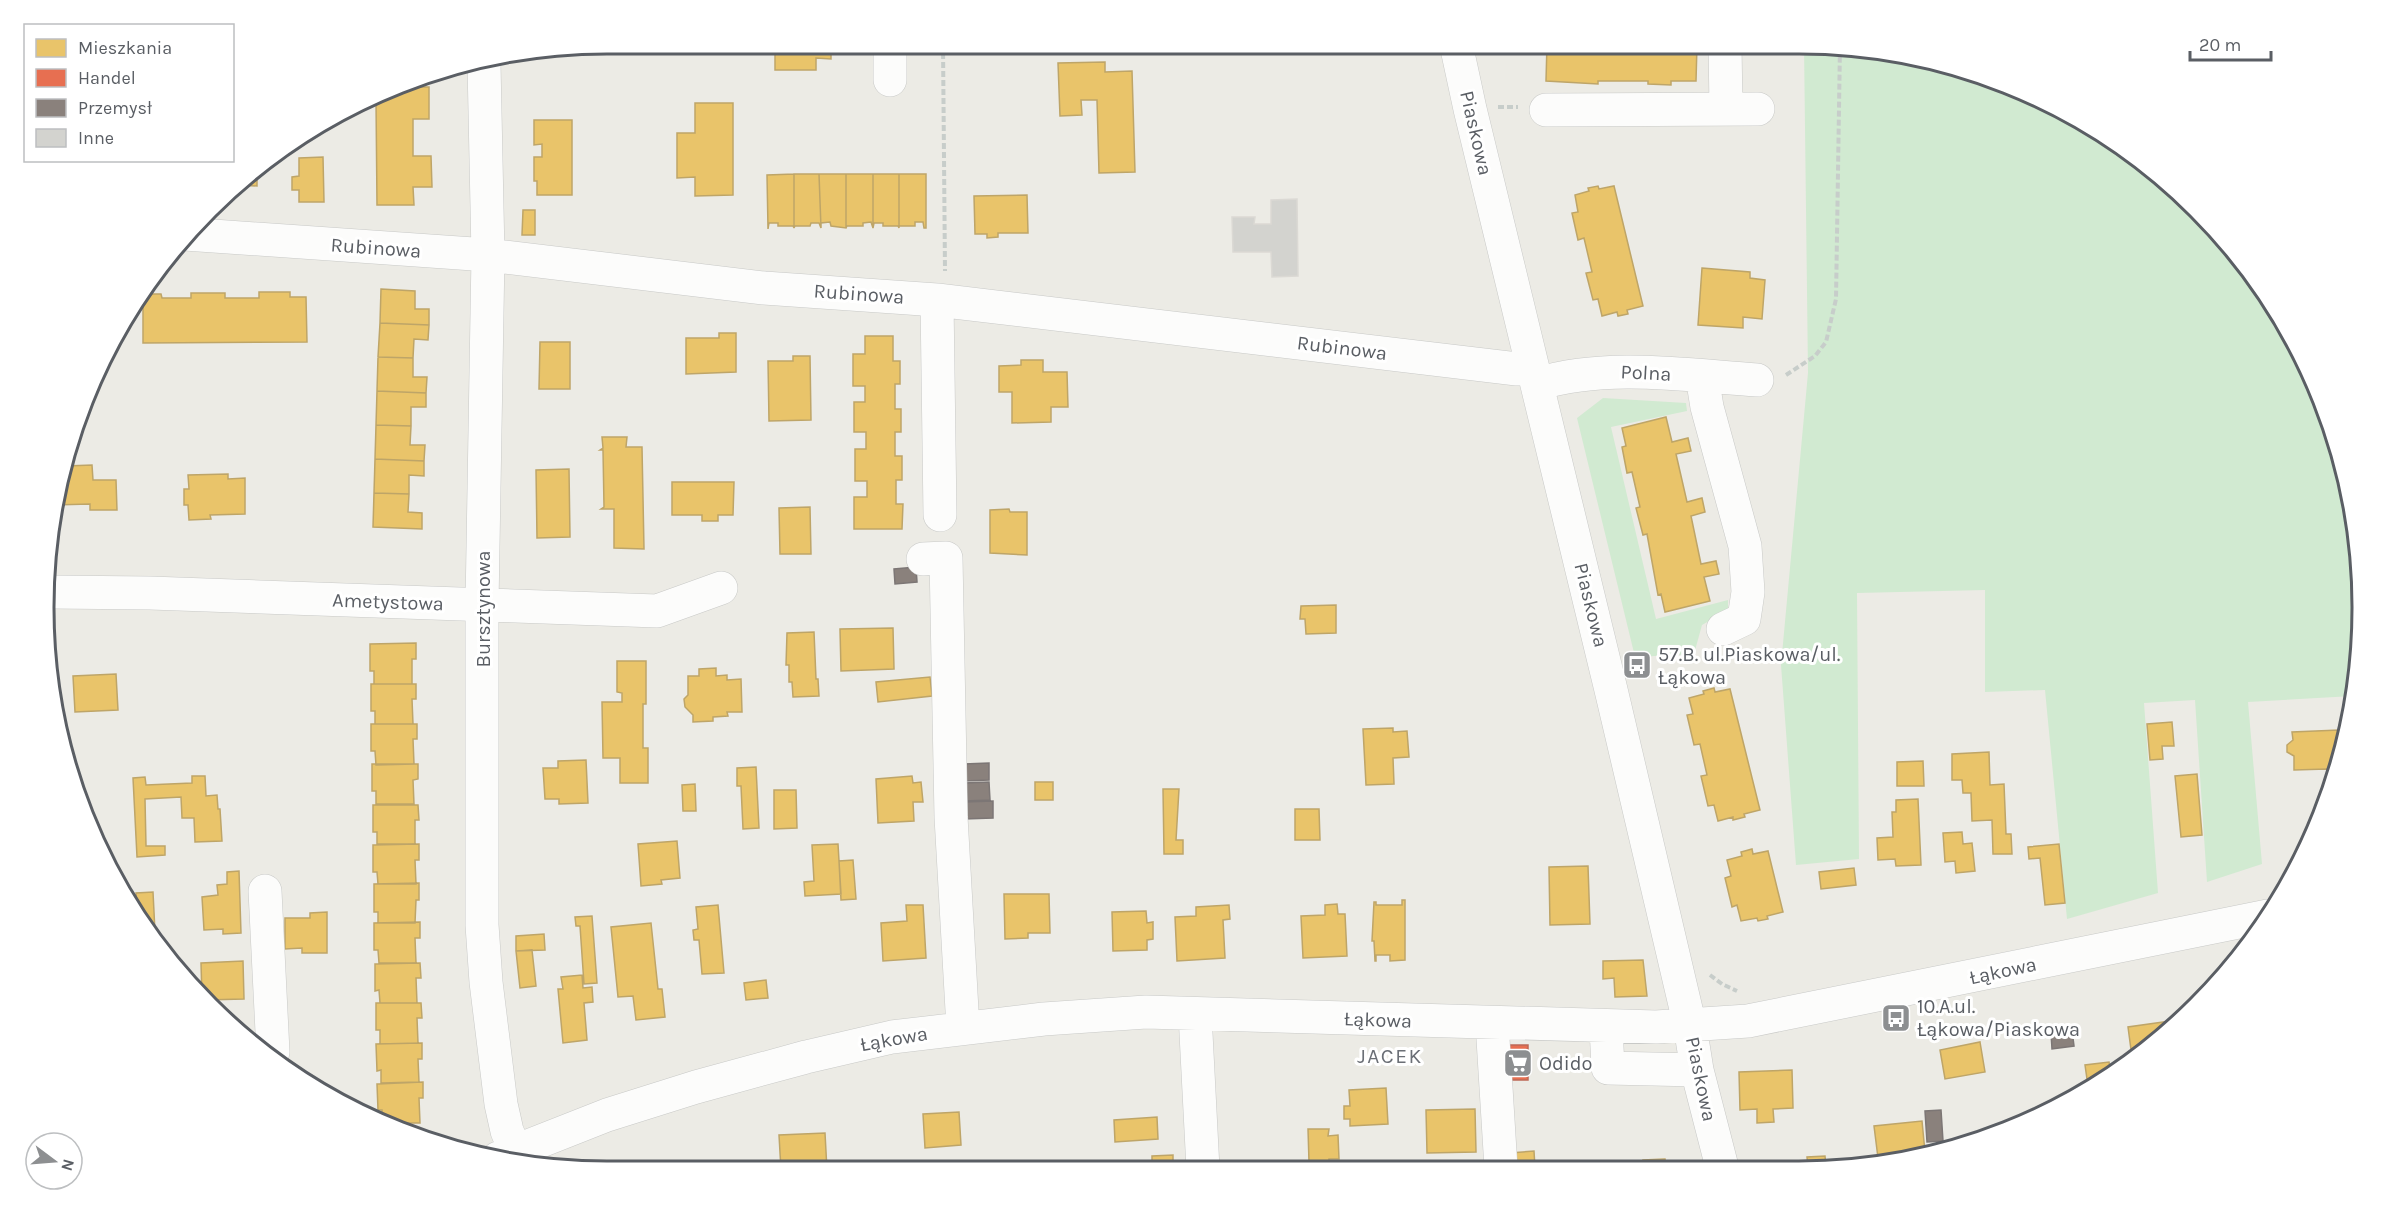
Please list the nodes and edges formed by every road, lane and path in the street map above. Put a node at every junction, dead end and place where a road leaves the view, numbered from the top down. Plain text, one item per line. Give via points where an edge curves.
1 (890, 54) edge
2 (943, 54) edge
3 (1461, 54) edge
4 (1725, 54) edge
5 (1840, 56) edge
6 (484, 69) edge
7 (890, 80) dead end
8 (1490, 108) junction
9 (1726, 108) junction
10 (1758, 109) dead end
11 (1546, 110) joint
12 (198, 235) edge
13 (488, 255) junction
14 (937, 300) junction
15 (1535, 375) junction
16 (1702, 376) junction
17 (1756, 380) joint
18 (940, 515) dead end
19 (923, 559) dead end
20 (721, 588) dead end
21 (54, 592) edge
22 (482, 605) junction
23 (1723, 629) dead end
24 (266, 891) dead end
25 (2257, 918) edge
26 (1704, 969) dead end
27 (1740, 992) dead end
28 (1195, 1014) junction
29 (1492, 1023) junction
30 (1606, 1026) junction
31 (1690, 1026) junction
32 (963, 1028) junction
33 (273, 1048) edge
34 (1697, 1070) junction
35 (506, 1151) edge
36 (511, 1152) edge
37 (1203, 1161) edge
38 (1501, 1161) edge
39 (1720, 1161) edge

1 - 7 street
2 - 14 path via 945,284
3 - 8 street, Piaskowa
4 - 9 street
5 - 17 path via 1836,299 1831,324 1826,342 1815,356 1782,377
6 - 13 street, Bursztynowa
8 - 11 path via 1543,106
8 - 15 street, Piaskowa
9 - 10 street
9 - 11 street
12 - 13 street, Rubinowa
13 - 14 street, Rubinowa via 764,288
13 - 22 street, Bursztynowa
14 - 15 street, Rubinowa via 1517,369
14 - 18 street
15 - 16 street, Polna via 1557,378 1598,371
15 - 31 street, Piaskowa
16 - 17 street, Polna
16 - 23 street via 1745,546 1748,592 1744,619
19 - 32 street via 946,558 951,817
20 - 22 street, Ametystowa via 657,611
21 - 22 street, Ametystowa
22 - 35 street, Bursztynowa via 482,924
24 - 33 street
25 - 31 street, Łąkowa via 1748,1021
26 - 27 path
28 - 29 street, Łąkowa
28 - 32 street, Łąkowa via 1146,1012 1044,1018
28 - 37 street
29 - 30 street, Łąkowa
29 - 38 street
30 - 31 street, Łąkowa
30 - 34 street via 1608,1068
31 - 34 street, Piaskowa
32 - 36 street, Łąkowa via 891,1038 696,1087 607,1115
34 - 39 street, Piaskowa

